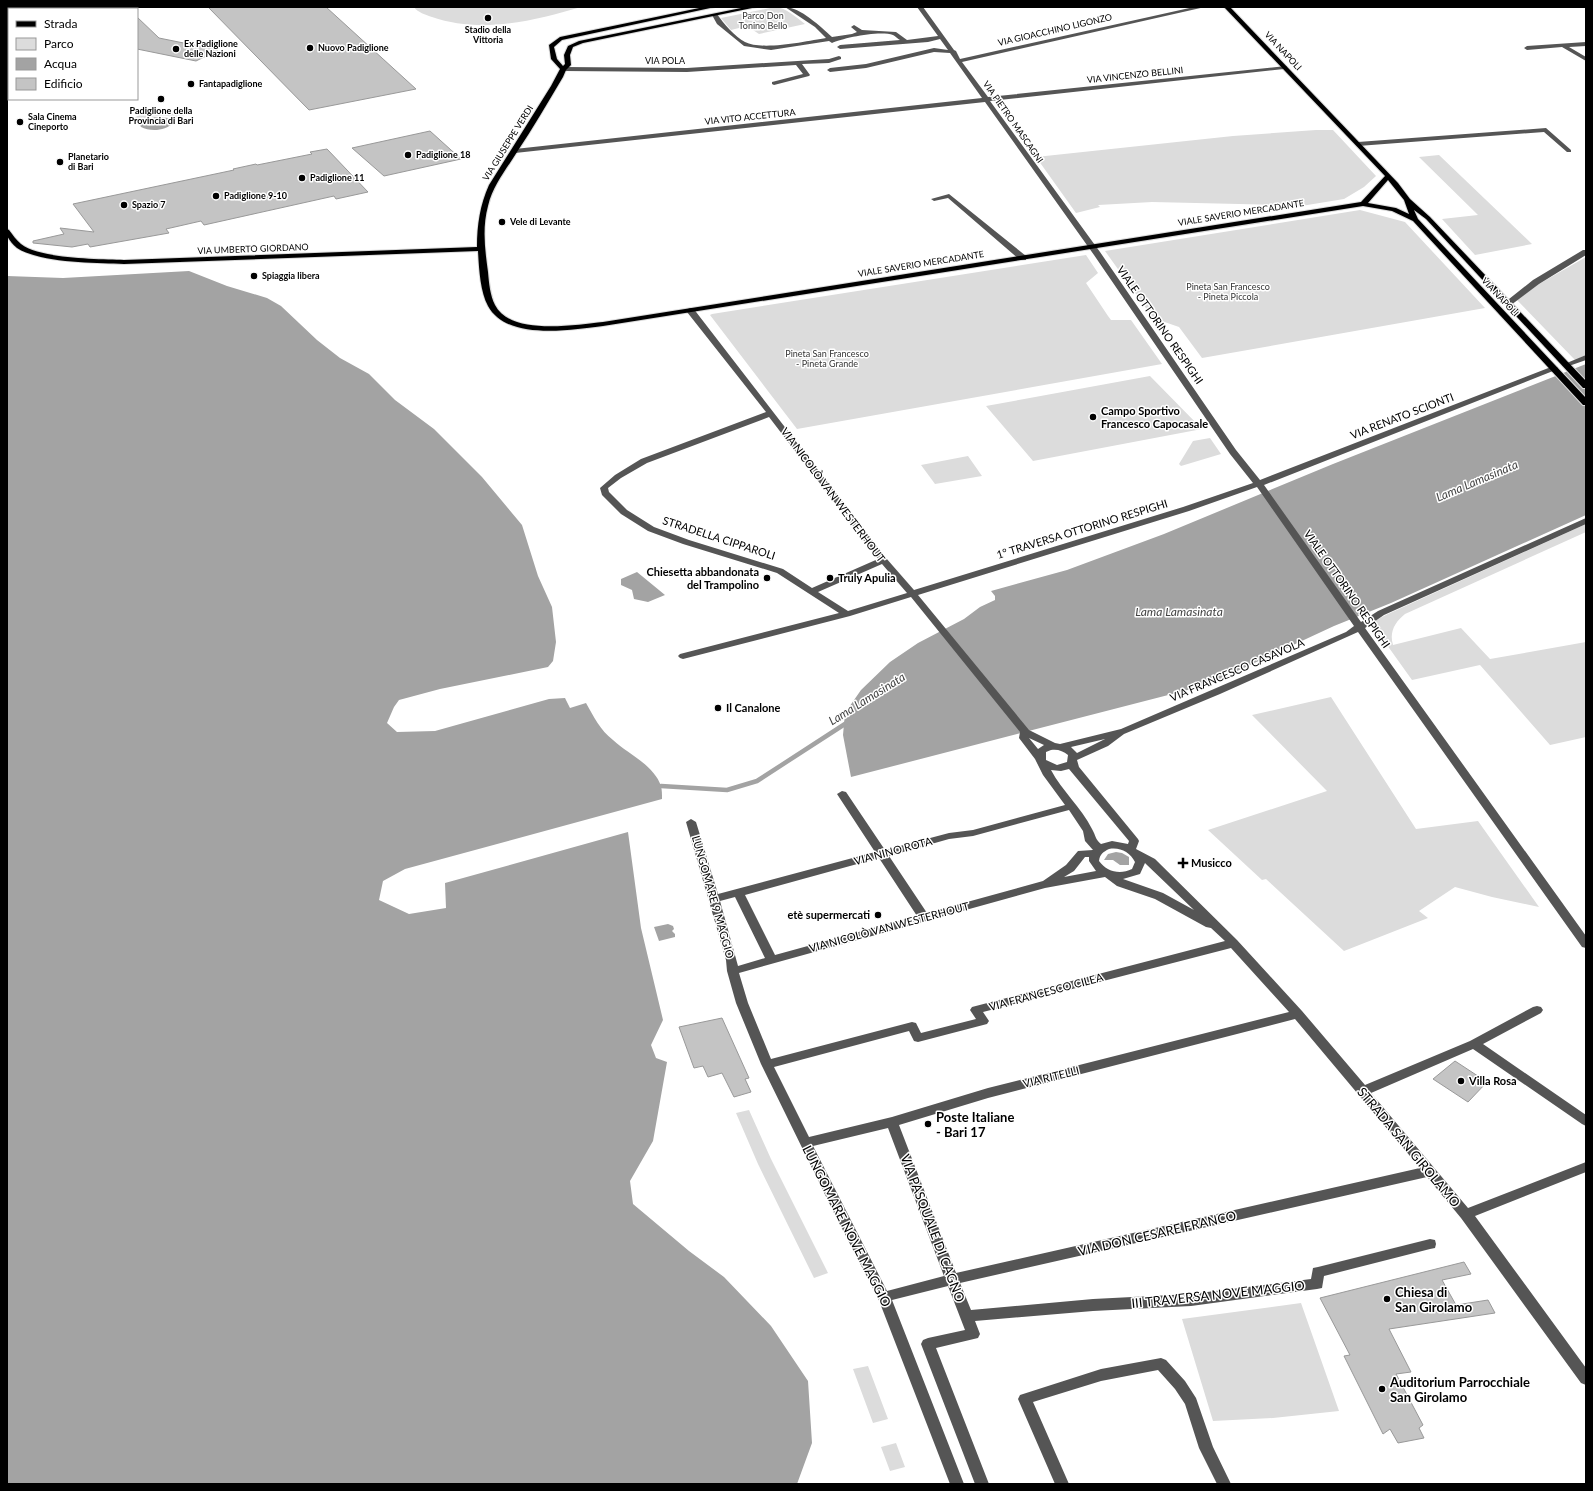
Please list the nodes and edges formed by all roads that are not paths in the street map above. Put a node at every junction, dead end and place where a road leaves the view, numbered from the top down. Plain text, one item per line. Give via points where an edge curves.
1 (712, 7) edge
2 (754, 7) edge
3 (788, 7) edge
4 (920, 7) edge
5 (1202, 7) edge
6 (1227, 7) edge
7 (705, 8) junction
8 (715, 15) junction
9 (854, 27) dead end
10 (861, 32) junction
11 (942, 37) junction
12 (829, 39) junction
13 (935, 39) junction
14 (906, 41) junction
15 (1586, 44) edge
16 (1562, 45) junction
17 (840, 47) junction
18 (771, 48) junction
19 (1527, 48) dead end
20 (934, 50) junction
21 (885, 52) junction
22 (954, 52) junction
23 (839, 58) junction
24 (1586, 59) edge
25 (960, 61) junction
26 (798, 63) junction
27 (767, 65) junction
28 (1284, 67) junction
29 (849, 68) junction
30 (563, 69) junction
31 (830, 70) dead end
32 (774, 83) dead end
33 (987, 100) junction
34 (1358, 144) junction
35 (514, 151) junction
36 (1569, 151) dead end
37 (1388, 176) junction
38 (934, 199) dead end
39 (1406, 200) junction
40 (1363, 204) junction
41 (1415, 220) junction
42 (7, 231) edge
43 (1091, 247) junction
44 (480, 250) junction
45 (1586, 252) edge
46 (1023, 258) junction
47 (1508, 302) junction
48 (490, 303) joint
49 (690, 310) junction
50 (1586, 357) edge
51 (1566, 365) junction
52 (1554, 369) junction
53 (1586, 386) edge
54 (1586, 404) edge
55 (771, 413) junction
56 (1260, 486) junction
57 (1586, 521) edge
58 (883, 560) junction
59 (812, 591) junction
60 (914, 597) junction
61 (847, 614) junction
62 (1358, 625) junction
63 (683, 656) dead end
64 (1124, 730) junction
65 (1025, 732) junction
66 (1056, 746) junction
67 (1041, 760) junction
68 (1073, 760) junction
69 (842, 794) dead end
70 (1072, 806) junction
71 (692, 822) dead end
72 (1098, 851) junction
73 (1133, 851) junction
74 (881, 854) junction
75 (1108, 874) junction
76 (1045, 884) junction
77 (738, 892) junction
78 (715, 899) junction
79 (924, 917) junction
80 (1217, 927) junction
81 (1233, 943) junction
82 (1586, 944) edge
83 (772, 960) junction
84 (733, 971) junction
85 (1537, 1010) dead end
86 (1298, 1014) junction
87 (1474, 1044) junction
88 (767, 1064) junction
89 (1363, 1091) junction
90 (1586, 1121) edge
91 (892, 1122) junction
92 (806, 1143) junction
93 (1586, 1167) edge
94 (1430, 1171) junction
95 (1466, 1214) junction
96 (1430, 1244) dead end
97 (952, 1279) junction
98 (884, 1297) junction
99 (966, 1316) junction
100 (1586, 1379) edge
101 (957, 1484) edge
102 (982, 1484) edge
103 (1062, 1484) edge
104 (1224, 1484) edge

1 - 7 main road
2 - 8 main road
3 - 12 street via 817,26
4 - 11 street, VIA PIETRO MASCAGNI
5 - 25 street, VIA GIOACCHINO LIGONZO
6 - 28 main road, VIA NAPOLI
7 - 8 main road
7 - 30 main road via 560,39 552,46 552,54 557,65
8 - 18 street via 719,23 744,44
8 - 30 main road, VIA GIUSEPPE VERDI via 581,42 571,46 567,55 568,65
9 - 10 street
10 - 12 street via 853,36
10 - 14 street via 894,33
11 - 13 street
11 - 22 street, VIA PIETRO MASCAGNI
12 - 17 street
12 - 18 street
13 - 14 street
13 - 20 street via 932,42
14 - 21 street
15 - 16 street
16 - 19 street
16 - 24 street
17 - 21 street
17 - 23 street
18 - 27 street via 764,55
20 - 21 street
20 - 22 street
21 - 29 street via 866,66
22 - 25 street, VIA PIETRO MASCAGNI
23 - 26 street, VIA POLA
23 - 29 street via 846,61
25 - 33 street, VIA PIETRO MASCAGNI
26 - 27 street, VIA POLA
26 - 32 street via 807,75
27 - 30 street, VIA POLA via 687,70
28 - 33 street, VIA VINCENZO BELLINI
28 - 34 main road, VIA NAPOLI
29 - 31 street
30 - 35 main road, VIA GIUSEPPE VERDI
33 - 35 street, VIA VITO ACCETTURA
33 - 43 street, VIA PIETRO MASCAGNI
34 - 36 street via 1546,130
34 - 37 main road, VIA NAPOLI
35 - 44 main road, VIA GIUSEPPE VERDI via 490,190
37 - 39 main road, VIA NAPOLI
37 - 40 main road
38 - 46 street via 949,196
39 - 41 main road, VIA NAPOLI
39 - 47 main road, VIA NAPOLI via 1428,218
40 - 41 main road, VIALE SAVERIO MERCADANTE via 1394,209
40 - 43 main road, VIALE SAVERIO MERCADANTE
41 - 52 main road, VIA NAPOLI
42 - 44 main road, VIA UMBERTO GIORDANO via 14,242 27,250 84,260 134,262
43 - 46 main road, VIALE SAVERIO MERCADANTE
43 - 56 street, VIALE OTTORINO RESPIGHI via 1233,452
44 - 48 main road, VIA GIUSEPPE VERDI
45 - 47 street
46 - 49 main road, VIALE SAVERIO MERCADANTE
47 - 51 main road, VIA NAPOLI
48 - 49 main road, VIALE SAVERIO MERCADANTE via 495,312 505,319 518,325 543,329 603,324
49 - 55 street, VIA NICOLÒ VAN WESTERHOUT
50 - 51 street
51 - 53 main road, VIA NAPOLI
52 - 54 main road, VIA NAPOLI
52 - 56 street, VIA RENATO SCIONTI
55 - 58 street, VIA NICOLÒ VAN WESTERHOUT
55 - 59 street, STRADELLA CIPPAROLI via 644,461 609,482 604,488 605,493 624,512 651,529 780,571
56 - 60 street, 1° TRAVERSA OTTORINO RESPIGHI
56 - 62 street, VIALE OTTORINO RESPIGHI
57 - 62 street
58 - 59 street
58 - 60 street, VIA NICOLÒ VAN WESTERHOUT
59 - 61 street, STRADELLA CIPPAROLI
60 - 61 street
60 - 65 street, VIA NICOLÒ VAN WESTERHOUT
61 - 63 street
62 - 64 street, VIA FRANCESCO CASAVOLA via 1349,634
62 - 82 street, VIALE OTTORINO RESPIGHI
64 - 66 street, VIA FRANCESCO CASAVOLA
64 - 68 street, VIA FRANCESCO CASAVOLA
65 - 66 street, VIA NICOLÒ VAN WESTERHOUT
65 - 67 street, VIA NICOLÒ VAN WESTERHOUT via 1024,738
66 - 67 street via 1041,751
66 - 68 street, VIA NICOLÒ VAN WESTERHOUT via 1071,752
67 - 68 street via 1050,766 1060,768
67 - 70 street, VIA NICOLÒ VAN WESTERHOUT via 1047,773
68 - 73 street, VIA NICOLÒ VAN WESTERHOUT via 1074,768 1134,841
69 - 74 street
70 - 72 street, VIA NICOLÒ VAN WESTERHOUT
70 - 74 street, VIA NINO ROTA via 973,833 949,836
71 - 78 street, LUNGOMARE 9 MAGGIO
72 - 73 street, VIA NICOLÒ VAN WESTERHOUT via 1118,845
72 - 75 street, VIA NICOLÒ VAN WESTERHOUT via 1094,857 1096,866
72 - 76 street, VIA NICOLÒ VAN WESTERHOUT via 1082,854 1070,868
73 - 75 street, VIA NICOLÒ VAN WESTERHOUT via 1140,862 1136,871 1125,876
73 - 80 street, STRADA SAN GIROLAMO via 1151,862
74 - 77 street, VIA NINO ROTA
74 - 79 street
75 - 76 street, VIA NICOLÒ VAN WESTERHOUT
75 - 80 street via 1121,883 1159,896
76 - 79 street, VIA NICOLÒ VAN WESTERHOUT
77 - 78 street, VIA NINO ROTA
77 - 83 street
78 - 84 street, LUNGOMARE 9 MAGGIO
79 - 83 street, VIA NICOLÒ VAN WESTERHOUT
80 - 81 street, STRADA SAN GIROLAMO
81 - 86 street, STRADA SAN GIROLAMO
81 - 88 street, VIA FRANCESCO CILEA via 976,1010 983,1021 918,1038 912,1026
83 - 84 street, VIA NICOLÒ VAN WESTERHOUT
84 - 88 street, LUNGOMARE NOVE MAGGIO via 742,1003
85 - 87 street
86 - 89 street, STRADA SAN GIROLAMO
86 - 91 street, VIA RITELLI via 988,1093
87 - 89 street
87 - 90 street
88 - 92 street, LUNGOMARE NOVE MAGGIO
89 - 94 street, STRADA SAN GIROLAMO
91 - 92 street, VIA RITELLI
91 - 97 street, VIA PASQUALE DI CAGNO
92 - 98 street, LUNGOMARE NOVE MAGGIO
93 - 95 street
94 - 95 street, STRADA SAN GIROLAMO
94 - 97 street, VIA DON CESARE FRANCO
95 - 100 street, STRADA SAN GIROLAMO
96 - 99 street, III TRAVERSA NOVE MAGGIO via 1318,1272 1317,1284 1192,1300 1092,1305
97 - 98 street, VIA DON CESARE FRANCO
97 - 99 street, VIA PASQUALE DI CAGNO
98 - 101 street, LUNGOMARE NOVE MAGGIO
99 - 102 street, VIA PASQUALE DI CAGNO via 973,1334 928,1344
103 - 104 street via 1025,1399 1101,1375 1161,1364 1191,1402 1206,1448

